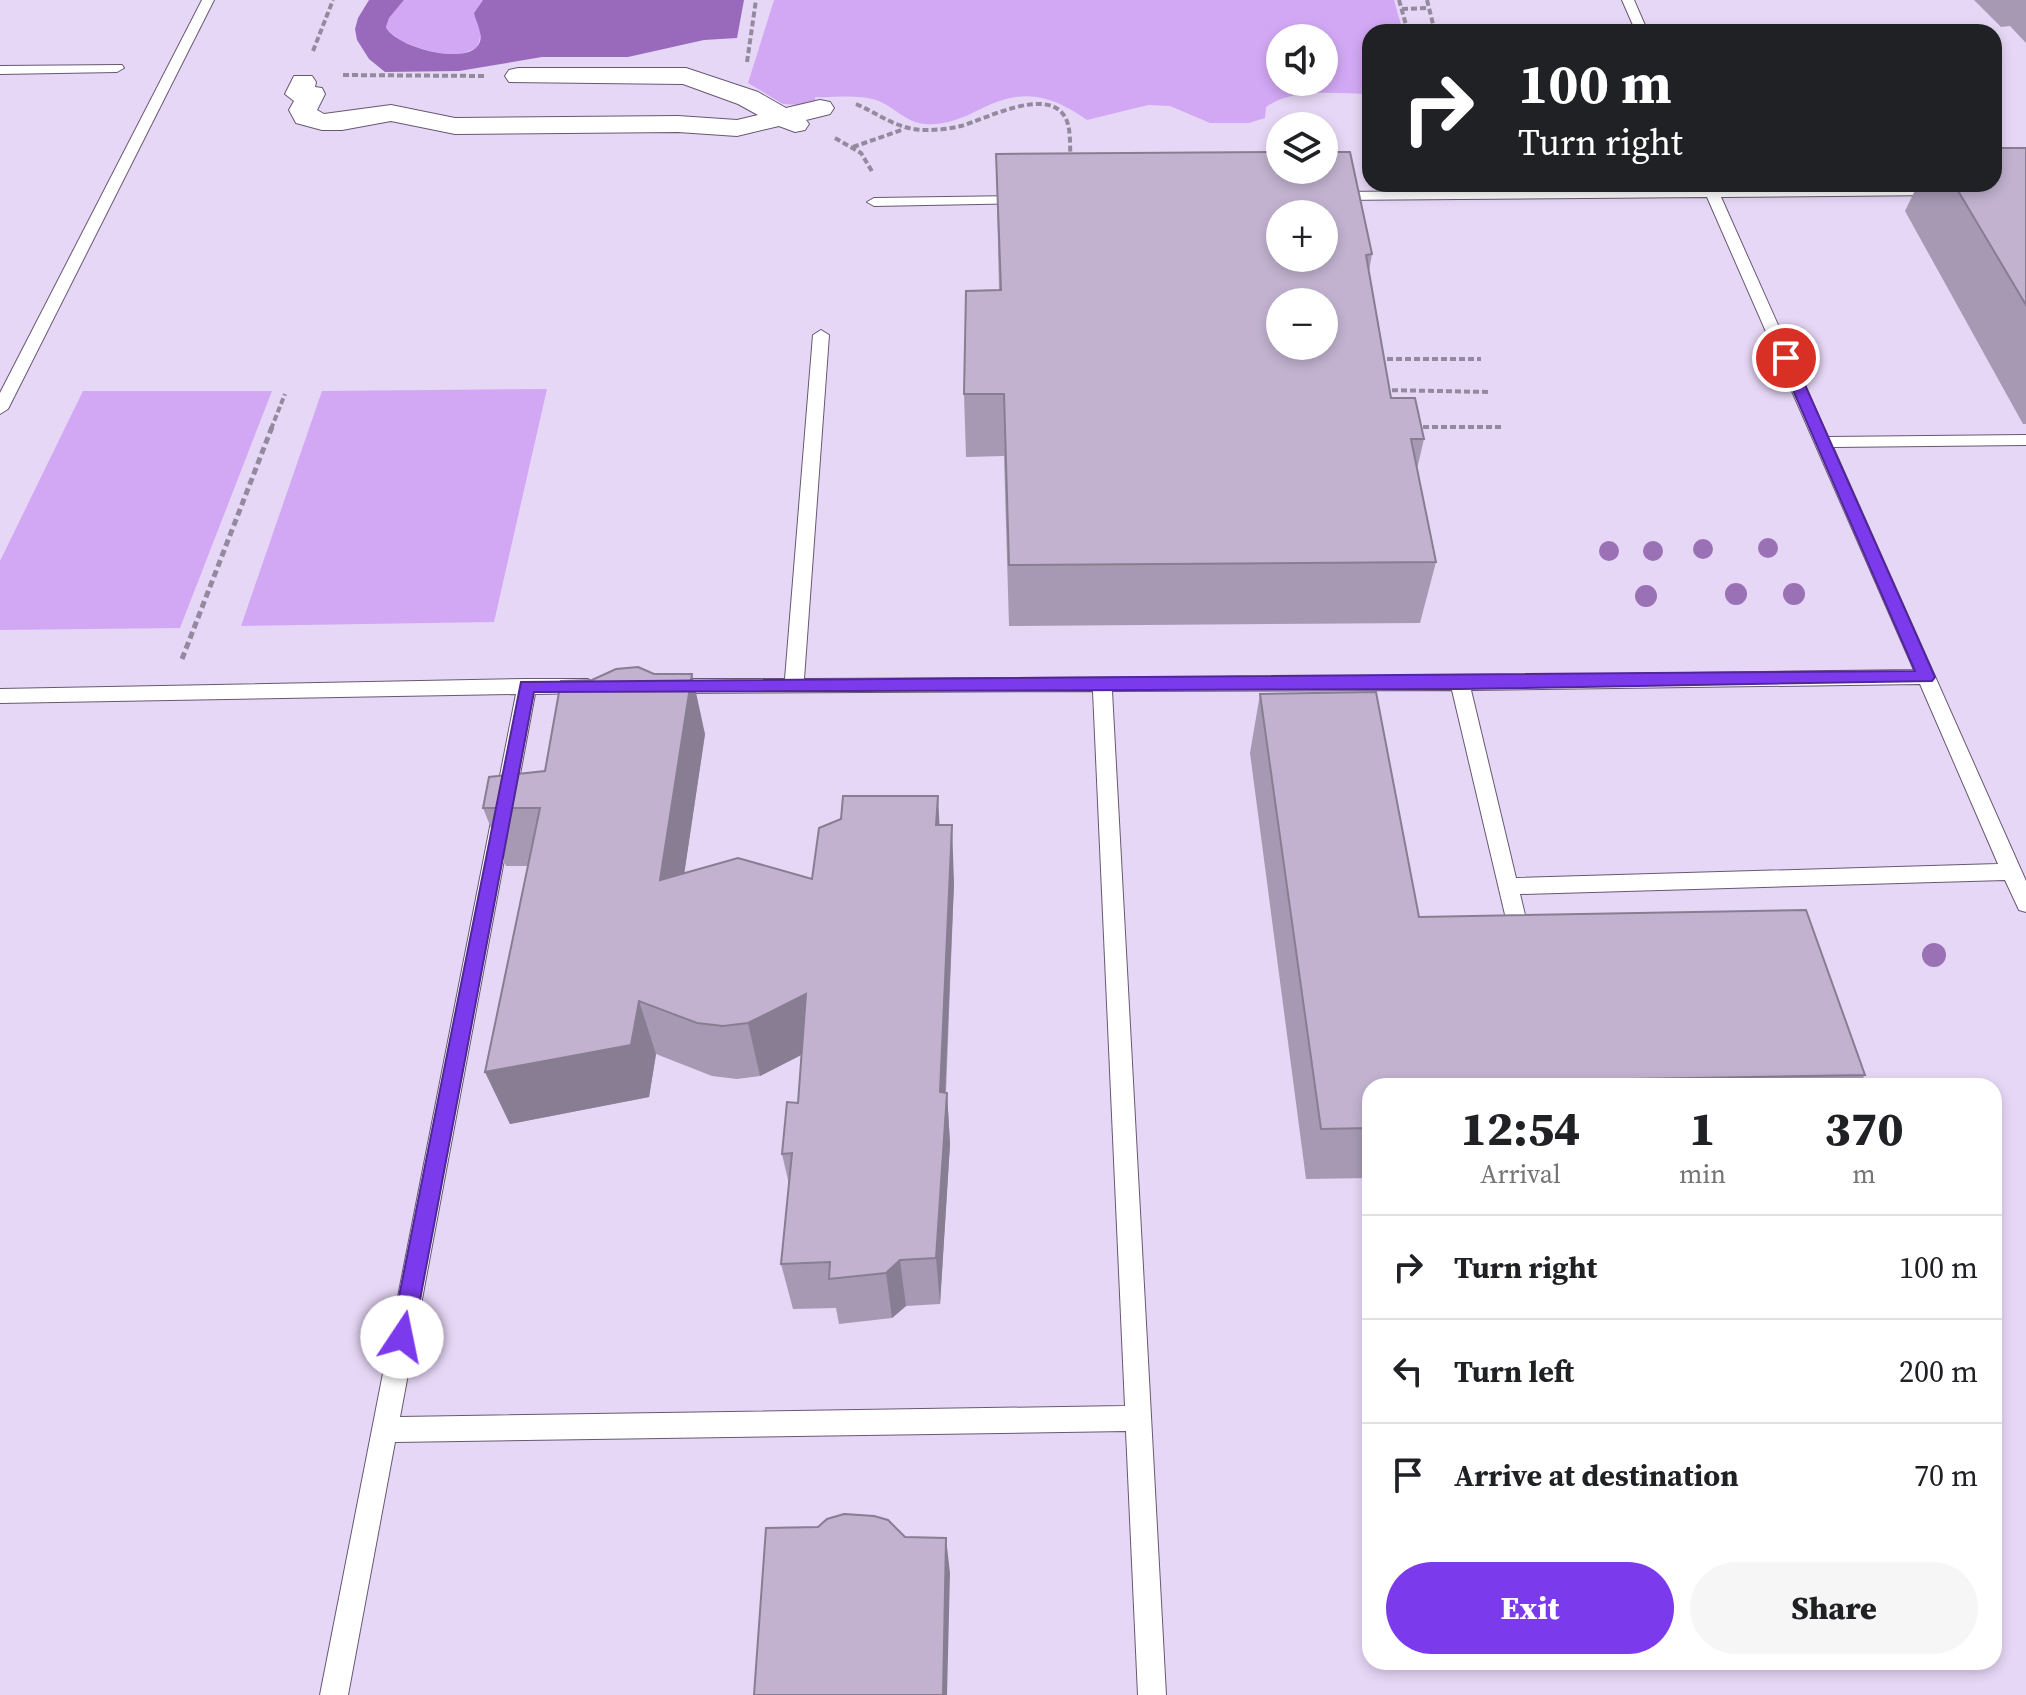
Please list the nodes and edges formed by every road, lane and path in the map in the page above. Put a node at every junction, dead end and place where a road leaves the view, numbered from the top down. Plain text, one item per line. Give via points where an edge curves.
1 (208, 0) edge
2 (333, 0) edge
3 (756, 0) edge
4 (1399, 0) edge
5 (1427, 0) edge
6 (1628, 0) edge
7 (1428, 8) junction
8 (1402, 9) junction
9 (1406, 24) edge
10 (1433, 24) edge
11 (1638, 24) edge
12 (117, 68) dead end
13 (745, 69) dead end
14 (308, 70) joint
15 (2, 73) edge
16 (337, 75) dead end
17 (518, 76) joint
18 (804, 118) junction
19 (905, 128) junction
20 (853, 147) junction
21 (1511, 192) edge
22 (1712, 192) edge
23 (1312, 196) edge
24 (1077, 199) joint
25 (874, 202) joint
26 (821, 335) dead end
27 (1377, 359) edge
28 (1481, 359) dead end
29 (1382, 390) edge
30 (1490, 392) dead end
31 (285, 394) dead end
32 (0, 409) edge
33 (1401, 427) edge
34 (1501, 427) dead end
35 (2026, 440) edge
36 (1823, 442) junction
37 (1926, 677) junction
38 (1460, 683) junction
39 (1102, 684) junction
40 (794, 685) junction
41 (527, 686) junction
42 (605, 686) edge
43 (653, 686) edge
44 (168, 693) junction
45 (0, 696) edge
46 (2012, 872) junction
47 (1508, 886) junction
48 (2026, 904) edge
49 (1523, 950) edge
50 (1138, 1418) junction
51 (385, 1430) junction
52 (334, 1695) edge
53 (1152, 1695) edge

1 - 32 lane
2 - 14 path
3 - 13 path
4 - 8 path
5 - 7 path
6 - 11 lane
7 - 8 path
7 - 10 path
8 - 9 path
12 - 15 lane
14 - 18 street via 298,94 312,94 303,110 306,117 322,122 391,113 455,126 723,128
16 - 17 path
17 - 18 street via 686,76
18 - 19 path via 855,104
18 - 20 path
19 - 20 path
19 - 24 path via 959,126 1014,106 1054,109 1066,120
20 - 25 path via 872,170
21 - 23 lane
22 - 36 lane
24 - 25 lane
26 - 40 lane
27 - 28 path
29 - 30 path
31 - 44 path
33 - 34 path
35 - 36 lane
36 - 37 lane
37 - 38 lane
37 - 46 lane
38 - 39 lane
38 - 47 lane
39 - 40 lane
39 - 50 lane
40 - 43 lane
41 - 42 lane
41 - 44 lane
41 - 51 lane
44 - 45 lane
46 - 47 lane
46 - 48 lane
47 - 49 lane
50 - 51 lane
50 - 53 lane
51 - 52 lane

